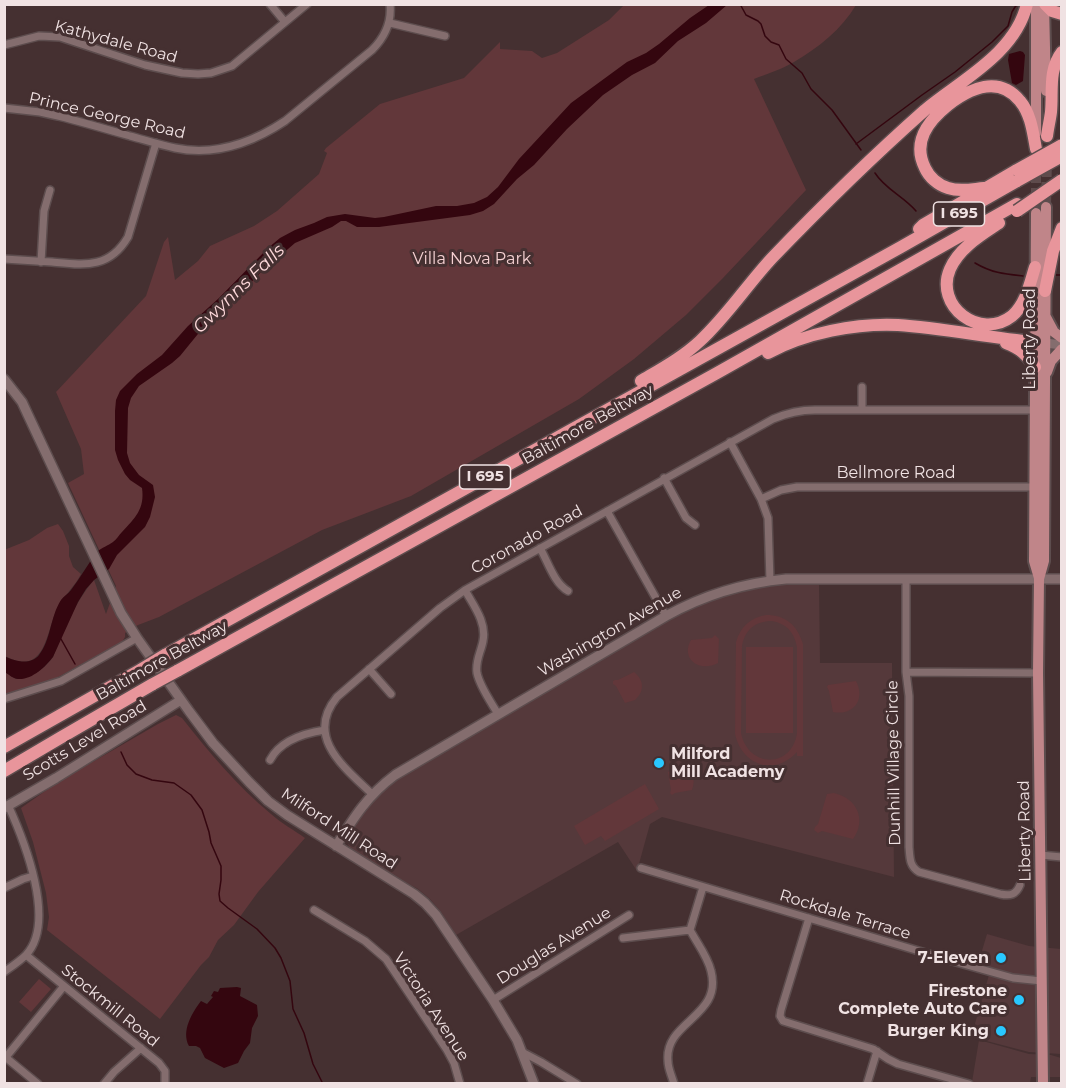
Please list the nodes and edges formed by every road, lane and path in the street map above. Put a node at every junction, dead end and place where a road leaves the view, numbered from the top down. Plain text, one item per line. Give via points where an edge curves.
1 (270, 4) edge
2 (307, 4) edge
3 (390, 4) edge
4 (1028, 4) edge
5 (1036, 4) edge
6 (1045, 4) edge
7 (1062, 14) edge
8 (285, 22) junction
9 (390, 23) junction
10 (445, 36) dead end
11 (4, 45) edge
12 (1062, 52) edge
13 (4, 108) edge
14 (156, 143) junction
15 (1062, 145) edge
16 (1041, 146) junction
17 (1062, 156) edge
18 (1017, 175) junction
19 (1062, 180) edge
20 (984, 188) junction
21 (50, 190) dead end
22 (1046, 207) tunnel mouth
23 (1017, 208) junction
24 (1036, 213) tunnel mouth
25 (1062, 228) edge
26 (901, 247) junction
27 (4, 260) edge
28 (41, 261) junction
29 (1035, 267) junction
30 (1045, 291) junction
31 (1045, 314) junction
32 (994, 338) junction
33 (1062, 338) edge
34 (1040, 343) junction
35 (1062, 345) edge
36 (1062, 349) edge
37 (1035, 368) junction
38 (717, 373) junction
39 (1045, 377) junction
40 (4, 379) edge
41 (862, 387) dead end
42 (862, 409) junction
43 (1035, 410) junction
44 (730, 442) junction
45 (495, 472) junction
46 (664, 478) junction
47 (1034, 487) junction
48 (761, 499) junction
49 (607, 511) junction
50 (694, 525) dead end
51 (540, 548) junction
52 (906, 579) junction
53 (1039, 579) junction
54 (1062, 579) edge
55 (770, 581) junction
56 (465, 590) junction
57 (568, 591) dead end
58 (666, 616) junction
59 (137, 638) junction
60 (369, 669) junction
61 (906, 672) junction
62 (1038, 673) junction
63 (391, 694) dead end
64 (4, 699) edge
65 (181, 700) junction
66 (498, 714) junction
67 (325, 730) junction
68 (4, 747) edge
69 (270, 760) dead end
70 (4, 771) edge
71 (372, 794) junction
72 (6, 806) edge
73 (336, 846) junction
74 (1040, 855) junction
75 (1062, 857) edge
76 (641, 868) dead end
77 (33, 876) junction
78 (1020, 885) dead end
79 (704, 887) junction
80 (4, 888) edge
81 (314, 910) dead end
82 (629, 915) dead end
83 (809, 918) junction
84 (690, 930) junction
85 (623, 938) dead end
86 (26, 955) junction
87 (4, 972) edge
88 (1042, 981) junction
89 (64, 986) junction
90 (493, 1000) junction
91 (141, 1048) junction
92 (522, 1052) junction
93 (877, 1052) junction
94 (5, 1057) edge
95 (38, 1083) edge
96 (104, 1083) edge
97 (165, 1083) edge
98 (460, 1083) edge
99 (534, 1083) edge
100 (577, 1083) edge
101 (674, 1083) edge
102 (867, 1083) edge
103 (969, 1083) edge
104 (1043, 1083) edge

1 - 8 street
2 - 8 street, Kathydale Road
3 - 9 street
4 - 45 highway via 1005,46 866,163 770,261 699,342
5 - 16 main road
6 - 7 highway
6 - 16 main road
8 - 11 street, Kathydale Road via 232,66 211,73 182,73 146,65 60,37 39,36
9 - 10 street
9 - 14 street, Prince George Road via 372,50 285,121 256,138 206,150
12 - 16 highway via 1053,71 1051,111
13 - 14 street, Prince George Road via 58,116
14 - 28 street via 128,237 118,252 93,264
15 - 18 highway, bridge
16 - 20 highway via 1020,100 1010,93 987,86 955,99 924,131 921,160 930,177 942,186
17 - 18 highway, Baltimore Beltway / I 695, bridge
18 - 20 highway
18 - 26 highway, Baltimore Beltway / I 695
19 - 23 highway, Baltimore Beltway / I 695, bridge
20 - 26 highway via 923,225
21 - 28 street via 44,211
22 - 30 main road, Liberty Road
23 - 29 highway via 974,240 955,260 947,278 948,297 957,311 972,322 1000,322 1012,316 1024,300
23 - 38 highway, Baltimore Beltway / I 695
24 - 29 main road, Liberty Road
25 - 30 highway
26 - 45 highway, Baltimore Beltway / I 695
27 - 28 street
29 - 34 main road, Liberty Road
30 - 31 main road, Liberty Road
31 - 33 main road via 1054,332
31 - 34 main road, Liberty Road
32 - 34 highway
32 - 37 highway via 1020,349
32 - 38 highway via 896,325 849,328 795,341
34 - 35 main road
34 - 37 main road, Liberty Road
34 - 39 main road, Liberty Road
36 - 39 main road via 1051,361
37 - 43 main road, Liberty Road
38 - 70 highway, Baltimore Beltway / I 695, bridge via 153,684
39 - 53 main road, Liberty Road via 1044,561
40 - 59 main road, Milford Mill Road via 25,409 121,613
41 - 42 street
42 - 43 street, Coronado Road
42 - 44 street, Coronado Road via 804,410 782,415
43 - 47 main road, Liberty Road
44 - 46 street, Coronado Road
44 - 48 street
45 - 68 highway, Baltimore Beltway / I 695, bridge
46 - 49 street, Coronado Road
46 - 50 street
47 - 48 street, Bellmore Road via 797,487
47 - 53 main road, Liberty Road via 1034,561
48 - 55 street via 768,518
49 - 51 street, Coronado Road
49 - 58 street
51 - 56 street, Coronado Road
51 - 57 street via 558,582
52 - 53 main road, Washington Avenue
52 - 55 main road, Washington Avenue
52 - 61 street
53 - 54 main road, Washington Avenue
53 - 62 main road, Liberty Road
55 - 58 main road, Washington Avenue via 712,595
56 - 60 street, Coronado Road
56 - 66 street via 483,624 477,673
58 - 66 main road, Washington Avenue
59 - 64 street via 61,681
59 - 65 main road, Milford Mill Road
60 - 63 street
60 - 67 street, Coronado Road via 333,702
61 - 62 street, Dunhill Village Circle
61 - 78 street, Dunhill Village Circle via 911,864 919,872 1000,894 1012,895
62 - 74 main road, Liberty Road
65 - 72 main road, Scotts Level Road
65 - 73 main road, Milford Mill Road via 213,743 267,800
66 - 71 main road, Washington Avenue via 395,775
67 - 69 street via 295,739
67 - 71 street via 335,758
71 - 73 main road, Washington Avenue
72 - 77 street
73 - 90 main road, Milford Mill Road via 425,903
74 - 75 street
74 - 88 main road, Liberty Road
76 - 79 street, Rockdale Terrace
77 - 80 street
77 - 86 street via 40,921
79 - 83 street, Rockdale Terrace
79 - 84 street
81 - 98 street, Victoria Avenue via 365,941 386,959 447,1050
82 - 90 street, Douglas Avenue
83 - 88 street, Rockdale Terrace via 1013,978
83 - 93 street via 781,1019
84 - 85 street
84 - 101 street via 709,965 713,987 705,1005 671,1042 668,1062
86 - 87 street
86 - 89 street, Stockmill Road
88 - 104 main road, Liberty Road
89 - 91 street, Stockmill Road
89 - 94 street
90 - 92 main road, Milford Mill Road
91 - 96 street
91 - 97 street, Stockmill Road via 164,1068
92 - 99 main road, Milford Mill Road
92 - 100 street
93 - 102 street
93 - 103 street via 894,1062
94 - 95 street

